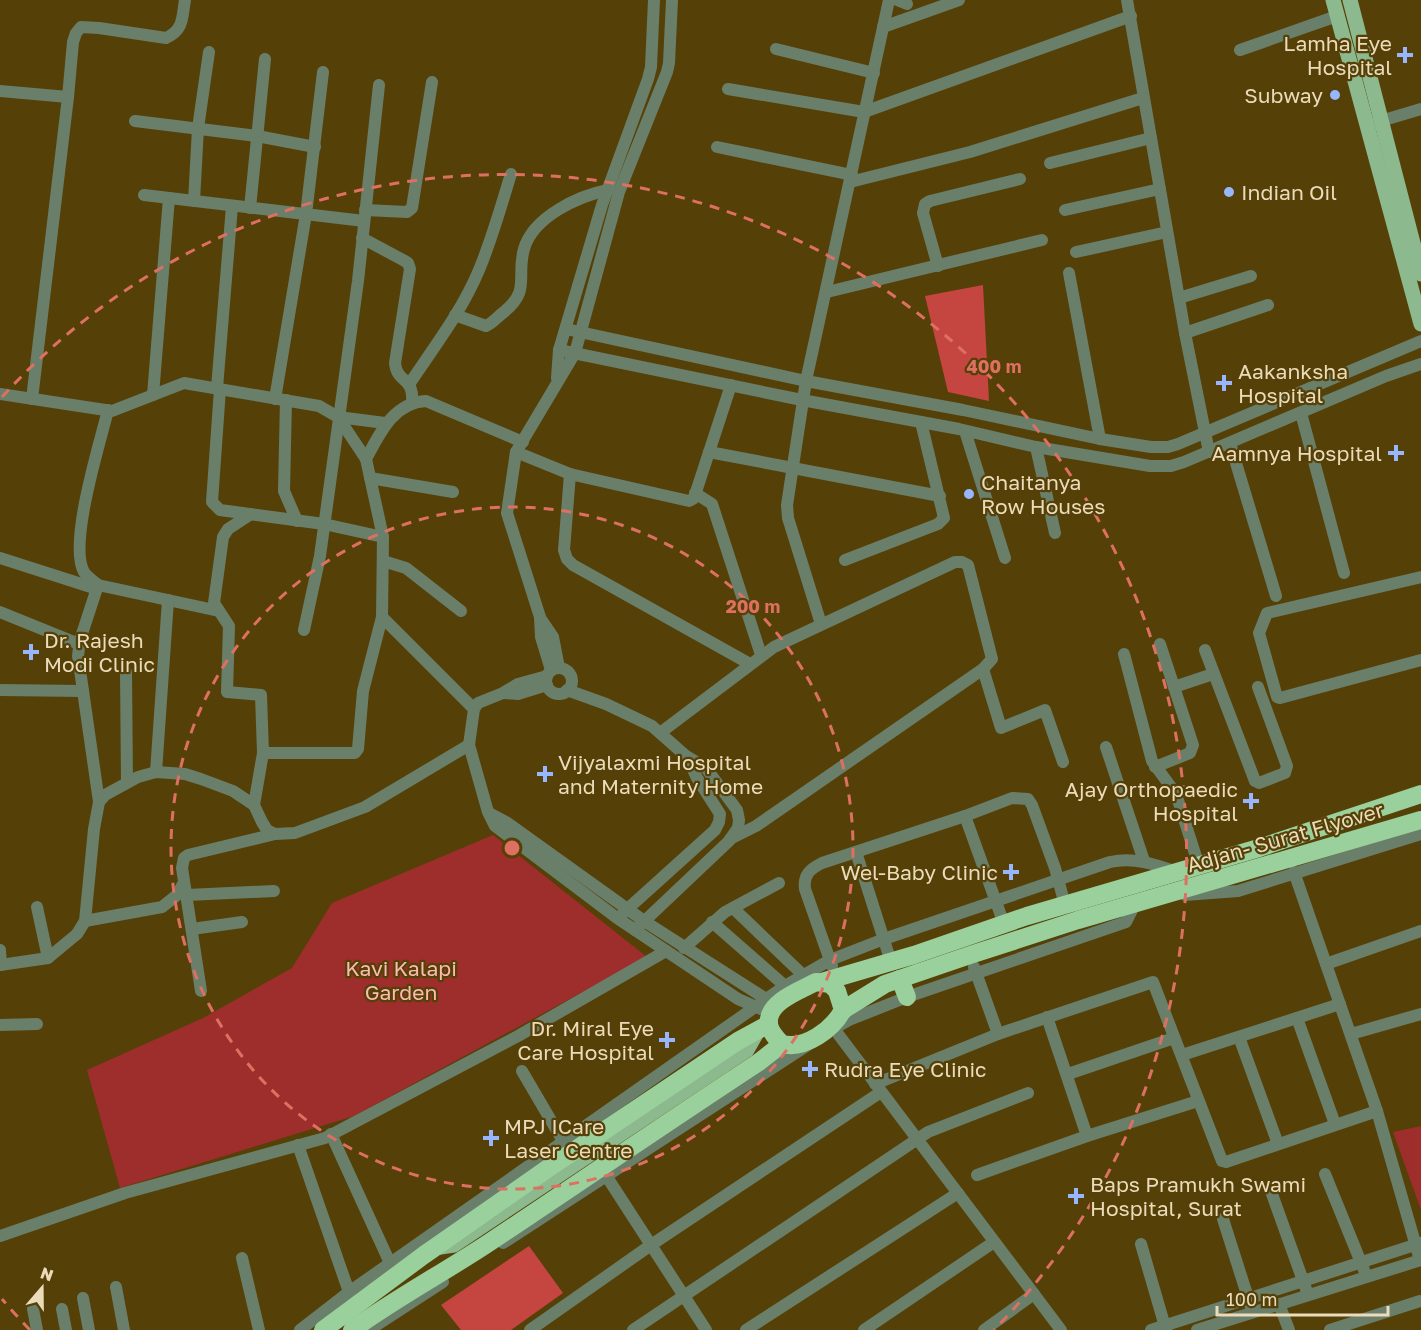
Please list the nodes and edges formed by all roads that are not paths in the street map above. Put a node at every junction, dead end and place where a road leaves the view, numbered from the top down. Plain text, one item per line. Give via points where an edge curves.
1 (185, 0) edge
2 (654, 0) edge
3 (672, 0) edge
4 (889, 0) edge
5 (959, 0) edge
6 (1127, 0) edge
7 (1333, 0) edge
8 (1350, 0) edge
9 (1131, 16) junction
10 (1337, 16) junction
11 (884, 27) junction
12 (776, 49) dead end
13 (1240, 50) dead end
14 (209, 52) dead end
15 (265, 58) dead end
16 (322, 72) dead end
17 (874, 73) junction
18 (432, 82) dead end
19 (379, 85) dead end
20 (728, 89) dead end
21 (0, 92) edge
22 (68, 97) junction
23 (1143, 98) junction
24 (1421, 109) edge
25 (864, 112) junction
26 (135, 121) dead end
27 (1375, 123) junction
28 (198, 128) junction
29 (257, 136) junction
30 (1150, 138) junction
31 (315, 147) junction
32 (717, 147) dead end
33 (1050, 163) dead end
34 (511, 174) dead end
35 (851, 178) junction
36 (1020, 179) dead end
37 (1160, 189) junction
38 (608, 190) junction
39 (144, 195) dead end
40 (169, 198) junction
41 (194, 201) junction
42 (232, 206) junction
43 (250, 208) junction
44 (1065, 210) dead end
45 (306, 214) junction
46 (365, 216) junction
47 (1416, 231) edge
48 (1167, 232) junction
49 (362, 238) junction
50 (1042, 240) dead end
51 (1076, 252) dead end
52 (938, 266) junction
53 (1068, 273) dead end
54 (1421, 274) edge
55 (1251, 276) dead end
56 (827, 292) junction
57 (1179, 298) junction
58 (1268, 305) dead end
59 (455, 315) junction
60 (1421, 324) edge
61 (566, 329) junction
62 (580, 333) junction
63 (1185, 333) junction
64 (1421, 341) edge
65 (559, 350) junction
66 (575, 353) junction
67 (1421, 364) edge
68 (806, 381) junction
69 (556, 382) junction
70 (410, 383) junction
71 (731, 385) junction
72 (218, 389) junction
73 (0, 394) edge
74 (153, 395) junction
75 (32, 399) junction
76 (280, 399) junction
77 (802, 400) junction
78 (412, 402) junction
79 (108, 410) junction
80 (1301, 413) junction
81 (338, 417) junction
82 (921, 422) junction
83 (385, 423) junction
84 (965, 431) junction
85 (1204, 433) junction
86 (1100, 439) junction
87 (1230, 443) junction
88 (519, 447) junction
89 (1036, 447) junction
90 (709, 452) junction
91 (1209, 452) junction
92 (366, 459) junction
93 (792, 467) junction
94 (570, 474) junction
95 (370, 477) junction
96 (453, 492) dead end
97 (695, 494) junction
98 (940, 495) junction
99 (251, 514) junction
100 (297, 521) junction
101 (324, 524) junction
102 (1055, 533) dead end
103 (384, 537) junction
104 (0, 558) edge
105 (1005, 558) dead end
106 (845, 560) dead end
107 (383, 561) junction
108 (1344, 573) dead end
109 (1421, 578) edge
110 (97, 587) junction
111 (1276, 596) dead end
112 (168, 600) junction
113 (219, 611) junction
114 (461, 611) dead end
115 (0, 612) edge
116 (382, 617) junction
117 (821, 624) junction
118 (304, 630) dead end
119 (79, 644) junction
120 (1160, 644) dead end
121 (1205, 650) dead end
122 (1124, 654) dead end
123 (761, 655) junction
124 (1421, 660) edge
125 (750, 664) junction
126 (983, 669) junction
127 (126, 672) dead end
128 (1213, 674) junction
129 (551, 675) junction
130 (1174, 687) junction
131 (1258, 687) dead end
132 (0, 690) edge
133 (83, 690) junction
134 (567, 690) junction
135 (474, 709) junction
136 (660, 733) junction
137 (469, 745) junction
138 (1106, 747) dead end
139 (263, 753) junction
140 (686, 756) junction
141 (1063, 762) dead end
142 (1155, 767) junction
143 (156, 771) junction
144 (127, 782) junction
145 (1421, 794) edge
146 (99, 802) junction
147 (254, 805) junction
148 (488, 812) junction
149 (965, 816) junction
150 (1421, 820) edge
151 (275, 834) junction
152 (1421, 834) edge
153 (730, 839) junction
154 (856, 852) junction
155 (1144, 861) junction
156 (1198, 866) junction
157 (1178, 872) junction
158 (1294, 872) junction
159 (1057, 880) junction
160 (779, 883) dead end
161 (185, 888) junction
162 (274, 891) dead end
163 (1162, 896) junction
164 (996, 901) junction
165 (1135, 904) junction
166 (1065, 905) junction
167 (37, 907) dead end
168 (733, 908) junction
169 (628, 909) junction
170 (617, 918) junction
171 (85, 921) junction
172 (242, 922) dead end
173 (712, 922) junction
174 (1004, 924) junction
175 (640, 925) junction
176 (192, 929) junction
177 (1421, 930) edge
178 (884, 939) junction
179 (684, 948) junction
180 (0, 950) edge
181 (666, 951) junction
182 (970, 955) junction
183 (48, 958) junction
184 (830, 960) junction
185 (891, 962) junction
186 (1326, 964) junction
187 (0, 965) edge
188 (802, 974) junction
189 (976, 974) junction
190 (900, 979) junction
191 (830, 980) junction
192 (785, 986) junction
193 (201, 991) dead end
194 (906, 997) junction
195 (1340, 1004) junction
196 (843, 1010) junction
197 (766, 1013) junction
198 (1421, 1014) edge
199 (1047, 1017) junction
200 (1297, 1018) junction
201 (37, 1024) dead end
202 (0, 1025) edge
203 (833, 1027) junction
204 (998, 1034) junction
205 (1351, 1034) junction
206 (1239, 1036) junction
207 (1174, 1038) junction
208 (779, 1046) junction
209 (1182, 1055) junction
210 (522, 1071) dead end
211 (1068, 1074) junction
212 (878, 1088) junction
213 (1028, 1093) dead end
214 (1198, 1101) junction
215 (1377, 1111) junction
216 (1335, 1124) junction
217 (331, 1134) junction
218 (1087, 1136) junction
219 (918, 1139) junction
220 (563, 1141) junction
221 (1278, 1144) junction
222 (298, 1145) junction
223 (1325, 1174) dead end
224 (977, 1175) dead end
225 (607, 1178) junction
226 (958, 1193) junction
227 (1272, 1194) dead end
228 (1223, 1219) dead end
229 (0, 1236) edge
230 (994, 1242) junction
231 (1141, 1244) dead end
232 (1418, 1244) edge
233 (651, 1245) junction
234 (242, 1258) dead end
235 (1420, 1260) edge
236 (390, 1263) junction
237 (1361, 1264) junction
238 (1366, 1277) junction
239 (1303, 1281) junction
240 (116, 1287) dead end
241 (1034, 1294) junction
242 (1308, 1295) junction
243 (684, 1296) junction
244 (82, 1298) dead end
245 (1248, 1299) junction
246 (1420, 1301) edge
247 (1279, 1304) junction
248 (33, 1309) dead end
249 (62, 1309) dead end
250 (359, 1311) edge
251 (1253, 1312) junction
252 (1165, 1328) edge
253 (37, 1330) edge
254 (66, 1330) edge
255 (89, 1330) edge
256 (124, 1330) edge
257 (259, 1330) edge
258 (300, 1330) edge
259 (323, 1330) edge
260 (352, 1330) edge
261 (530, 1330) edge
262 (633, 1330) edge
263 (706, 1330) edge
264 (746, 1330) edge
265 (864, 1330) edge
266 (984, 1330) edge
267 (1061, 1330) edge
268 (1151, 1330) edge
269 (1197, 1330) edge
270 (1289, 1330) edge
271 (1330, 1330) edge

1 - 22 street via 176,34 166,38 81,27 72,42
2 - 38 street via 651,67
3 - 62 street via 667,72 619,192
4 - 11 street
5 - 11 street
6 - 9 street
7 - 10 main road
8 - 27 main road
9 - 23 street
9 - 25 street
10 - 13 street
10 - 27 main road
11 - 17 street
12 - 17 street
14 - 28 street
15 - 29 street
16 - 31 street
17 - 25 street
18 - 46 street via 412,208 407,212
19 - 46 street
20 - 25 street
21 - 22 street
22 - 75 street
23 - 30 street
23 - 35 street via 970,152
24 - 27 street
25 - 35 street
26 - 28 street
27 - 47 main road
27 - 60 main road
28 - 29 street
28 - 41 street
29 - 31 street
29 - 43 street
30 - 33 street
30 - 37 street
31 - 45 street
32 - 35 street
34 - 59 street via 479,271
35 - 56 street
36 - 52 street via 925,204 923,213
37 - 44 street
37 - 48 street
38 - 59 street via 570,202 540,224 525,246 521,263 523,282 513,306 486,326
38 - 61 street
39 - 40 street
40 - 41 street
40 - 74 street
41 - 42 street
42 - 43 street
42 - 72 street
43 - 45 street
45 - 46 street
45 - 76 street
46 - 49 street
47 - 54 main road
48 - 51 street
48 - 57 street
49 - 70 street via 408,263 410,268 395,363 400,377
49 - 81 street
50 - 52 street
52 - 56 street
53 - 86 street
55 - 57 street
56 - 68 street
57 - 63 street
58 - 63 street
59 - 70 street
61 - 62 street
61 - 65 street
62 - 66 street
62 - 68 street
63 - 85 street
64 - 85 street
65 - 66 street
65 - 69 street
66 - 69 street
66 - 71 street
67 - 80 street
68 - 77 street
68 - 86 street
69 - 88 street
70 - 78 street
71 - 77 street
71 - 90 street
72 - 74 street via 184,383
72 - 76 street
72 - 99 street via 212,502 220,510
73 - 75 street
74 - 79 street
75 - 79 street
76 - 81 street via 319,406
76 - 100 street via 284,491
77 - 82 street
77 - 93 street
78 - 83 street
78 - 88 street via 426,401
79 - 110 street via 87,491 80,541 83,571
80 - 87 street
80 - 108 street
81 - 83 street
81 - 92 street
81 - 101 street
82 - 84 street
82 - 98 street
83 - 92 street
84 - 89 street
84 - 105 street
85 - 86 street via 1168,447
85 - 91 street
87 - 91 street
87 - 111 street
88 - 94 street
88 - 129 street via 507,513 540,617
89 - 91 street via 1150,466 1171,466
89 - 102 street
90 - 93 street
90 - 97 street
92 - 95 street
93 - 98 street
93 - 117 street via 788,518
94 - 97 street via 683,501 693,499
94 - 125 street via 564,550 573,566
95 - 96 street
95 - 103 street
97 - 123 street via 712,504
98 - 106 street via 942,522
99 - 100 street
99 - 113 street via 228,529 223,537 214,603
100 - 101 street
101 - 103 street
101 - 118 street
103 - 107 street
104 - 110 street
107 - 114 street via 406,568
107 - 116 street
109 - 124 street via 1267,613 1259,629 1280,698
110 - 112 street
110 - 119 street
112 - 113 street
112 - 143 street
113 - 139 street via 229,626 228,692 261,695
115 - 119 street
116 - 135 street
116 - 139 street via 363,691 355,753
117 - 123 street
117 - 126 street via 962,562 968,565 992,657
119 - 133 street
120 - 130 street
121 - 128 street
122 - 142 street
123 - 125 street
125 - 136 street
126 - 141 street via 1001,728 1045,710
126 - 153 street via 756,826
127 - 144 street
128 - 130 street
128 - 131 street via 1259,783 1285,773 1287,766
129 - 134 street via 556,693
129 - 134 street via 567,671 571,678
129 - 135 street via 518,684 478,703
130 - 142 street via 1193,750
132 - 133 street
133 - 146 street
134 - 136 street via 632,715
135 - 137 street
136 - 140 street
137 - 148 street
137 - 151 street via 365,807 295,833
138 - 155 street
139 - 147 street
140 - 153 street via 706,768 737,810 738,828
140 - 169 street via 720,814 719,822 715,830
142 - 156 street via 1176,794
143 - 144 street
143 - 147 street via 201,779 233,791
144 - 146 street
145 - 156 highway
146 - 171 street
147 - 151 street via 267,830
148 - 169 street
148 - 170 street via 499,831
149 - 154 street
149 - 159 street via 1012,798 1028,799
149 - 164 street
150 - 163 highway, Adjan- Surat Flyover
151 - 161 street via 188,855 182,862
152 - 158 street
153 - 175 street
154 - 178 street
154 - 184 street via 815,866 804,881
155 - 157 street
155 - 159 street via 1110,862
156 - 157 highway
157 - 166 highway
158 - 163 street via 1238,891
158 - 186 street
159 - 164 street
159 - 166 street
160 - 168 street
161 - 162 street
161 - 171 street via 162,907
161 - 176 street
163 - 165 highway, Adjan- Surat Flyover
164 - 174 street
164 - 178 street
165 - 182 highway, Adjan- Surat Flyover
165 - 189 street via 1126,922
166 - 174 highway
167 - 183 street
168 - 173 street
168 - 188 street
169 - 170 street
169 - 175 street
170 - 175 street
171 - 183 street via 77,934
172 - 176 street
173 - 179 street
173 - 192 street
174 - 185 highway
175 - 179 street
175 - 181 street
176 - 193 street
177 - 186 street
178 - 184 street
178 - 185 street
179 - 197 street
180 - 187 street
181 - 197 street
181 - 217 street via 518,1036
182 - 189 street
182 - 190 highway, Adjan- Surat Flyover
183 - 187 street
184 - 188 street
184 - 191 street
185 - 191 highway
186 - 195 street
188 - 192 street
189 - 194 street
189 - 204 street
190 - 194 highway
190 - 196 highway, Adjan- Surat Flyover
191 - 196 highway
191 - 197 highway via 795,992
192 - 197 street
194 - 203 street
195 - 200 street
195 - 205 street
196 - 203 highway
197 - 208 highway
197 - 220 street
197 - 250 highway via 738,1041 429,1251
198 - 205 street
199 - 204 street
199 - 207 street via 1153,982
199 - 211 street
200 - 206 street
200 - 216 street
201 - 202 street
203 - 208 highway via 800,1045
203 - 212 street
203 - 225 street
204 - 212 street
205 - 215 street
206 - 209 street
206 - 221 street
207 - 209 street
207 - 211 street
208 - 250 highway via 447,1270
209 - 214 street
210 - 220 street
211 - 218 street
212 - 219 street
212 - 233 street
213 - 219 street
214 - 218 street
214 - 221 street via 1222,1161
215 - 216 street
215 - 232 street
216 - 221 street
217 - 222 street
217 - 236 street
218 - 224 street
219 - 226 street
219 - 243 street
220 - 236 street
222 - 229 street via 125,1193
222 - 250 street
223 - 237 street
225 - 233 street
225 - 250 street
226 - 230 street
226 - 264 street
227 - 239 street
228 - 245 street
230 - 241 street
230 - 265 street
231 - 252 street
232 - 235 street
232 - 237 street
233 - 243 street
233 - 261 street
234 - 257 street
235 - 238 street
236 - 250 street
237 - 238 street
237 - 239 street
238 - 242 street
239 - 242 street
239 - 245 street
240 - 256 street
241 - 266 street
241 - 267 street
242 - 247 street
243 - 262 street
243 - 263 street
244 - 255 street
245 - 251 street
245 - 252 street
246 - 271 street
247 - 251 street
247 - 270 street
248 - 253 street
249 - 254 street
250 - 258 street
250 - 259 highway
250 - 260 highway
251 - 269 street
252 - 268 street

